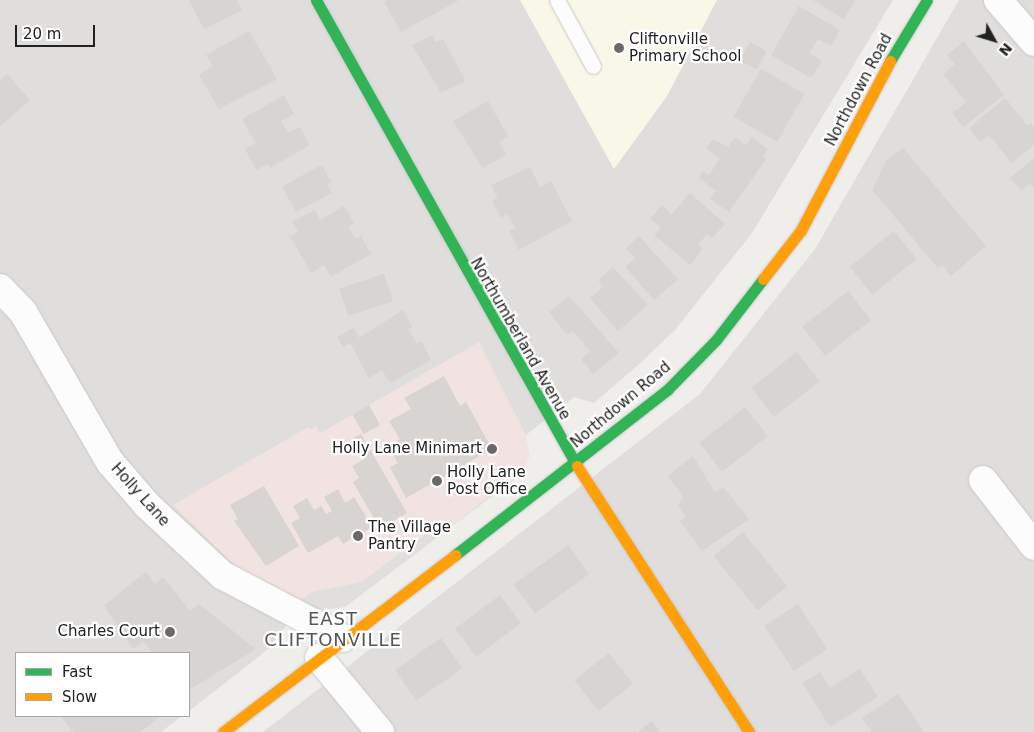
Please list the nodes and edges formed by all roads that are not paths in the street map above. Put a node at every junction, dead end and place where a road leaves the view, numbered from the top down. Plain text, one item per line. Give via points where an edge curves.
1 (316, 0) edge
2 (557, 0) edge
3 (927, 0) edge
4 (998, 0) edge
5 (1034, 42) edge
6 (593, 66) dead end
7 (0, 288) edge
8 (576, 462) junction
9 (983, 480) dead end
10 (1034, 546) edge
11 (342, 638) junction
12 (319, 658) junction
13 (223, 732) edge
14 (380, 732) edge
15 (749, 732) edge

1 - 8 main road, Northumberland Avenue via 499,335
2 - 6 lane
3 - 8 main road, Northdown Road via 891,58 800,230 760,285 716,340 667,390
4 - 5 street
7 - 11 street, Holly Lane via 23,312 110,462 153,512 222,575
8 - 11 main road, Northdown Road
8 - 15 main road, Northumberland Avenue
9 - 10 street
11 - 12 main road, Northdown Road
12 - 13 main road, Northdown Road
12 - 14 street

